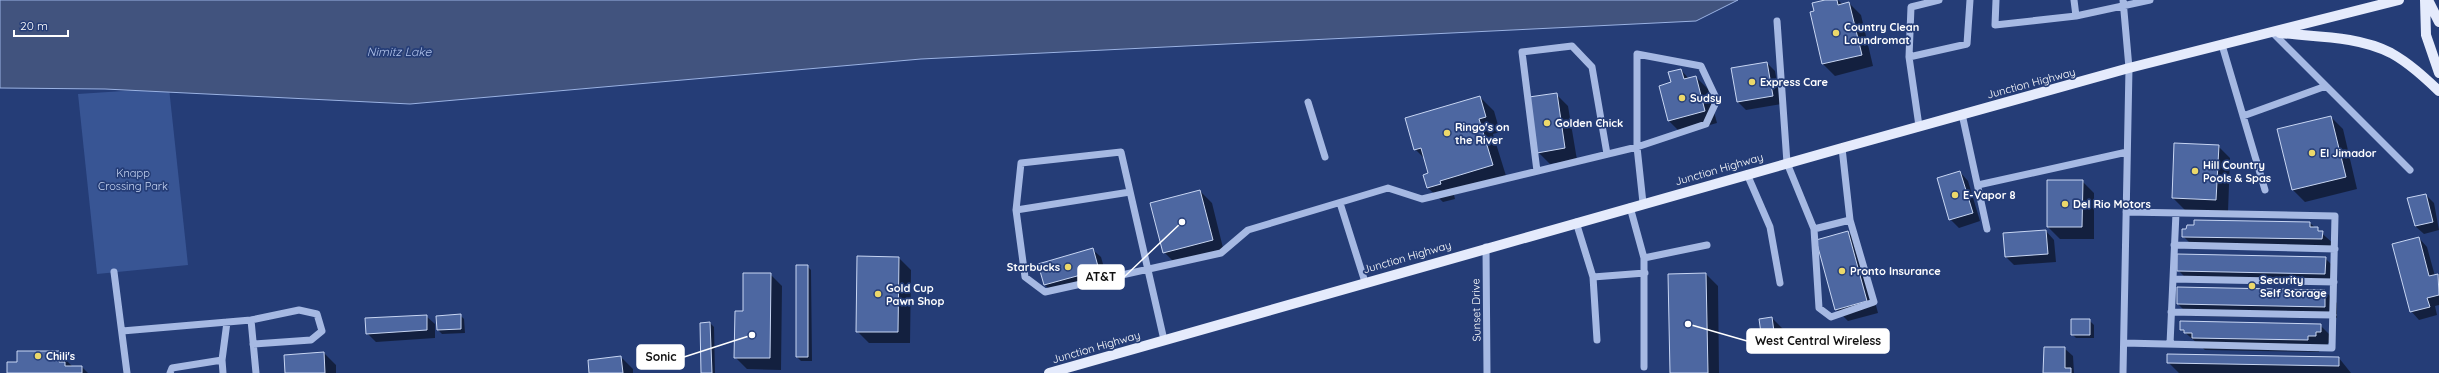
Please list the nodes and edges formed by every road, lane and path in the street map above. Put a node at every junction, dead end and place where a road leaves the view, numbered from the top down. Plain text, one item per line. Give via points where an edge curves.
1 (1939, 0) edge
2 (1970, 0) edge
3 (1996, 0) edge
4 (2074, 0) edge
5 (2150, 0) edge
6 (2371, 0) edge
7 (2398, 0) edge
8 (2426, 0) edge
9 (2124, 4) edge
10 (2364, 8) junction
11 (2076, 16) junction
12 (1777, 21) dead end
13 (2439, 22) edge
14 (2272, 32) junction
15 (2222, 45) junction
16 (1909, 57) junction
17 (2129, 68) junction
18 (2439, 73) edge
19 (2326, 86) junction
20 (2439, 91) edge
21 (1308, 102) dead end
22 (1962, 114) junction
23 (2243, 116) junction
24 (1919, 126) junction
25 (1636, 147) junction
26 (1842, 148) junction
27 (2127, 152) junction
28 (1607, 154) junction
29 (1325, 157) dead end
30 (1787, 163) junction
31 (2410, 170) dead end
32 (1537, 171) junction
33 (1746, 174) junction
34 (1978, 185) junction
35 (2265, 190) dead end
36 (1130, 192) junction
37 (1340, 203) junction
38 (1643, 203) junction
39 (1630, 207) junction
40 (1016, 210) junction
41 (2126, 212) junction
42 (2176, 213) junction
43 (1850, 220) junction
44 (1576, 222) junction
45 (1814, 229) junction
46 (1987, 229) dead end
47 (1707, 245) dead end
48 (2174, 245) junction
49 (1486, 247) junction
50 (2334, 249) junction
51 (1644, 258) junction
52 (1147, 269) junction
53 (114, 272) dead end
54 (1644, 273) junction
55 (1592, 277) junction
56 (2173, 278) junction
57 (1365, 282) junction
58 (2334, 282) junction
59 (1780, 283) dead end
60 (2171, 312) junction
61 (2333, 315) junction
62 (251, 320) junction
63 (227, 322) junction
64 (122, 332) junction
65 (1164, 340) junction
66 (1597, 340) dead end
67 (2124, 343) junction
68 (253, 344) junction
69 (2170, 344) junction
70 (222, 360) junction
71 (1644, 367) dead end
72 (1054, 372) edge
73 (127, 373) edge
74 (170, 373) edge
75 (223, 373) edge
76 (256, 373) edge
77 (1488, 373) edge
78 (2123, 373) edge

1 - 16 street via 1911,7
2 - 16 street via 1968,44
3 - 11 street via 1995,25
4 - 11 street
5 - 9 street
6 - 10 street
7 - 10 main road, Junction Highway
8 - 13 main road
8 - 18 main road via 2426,34
9 - 11 street
9 - 17 street
10 - 14 main road, Junction Highway
12 - 30 street
14 - 15 main road, Junction Highway
14 - 19 street
14 - 20 main road via 2344,40 2378,47 2403,60
15 - 17 main road, Junction Highway
15 - 23 street
16 - 24 street
17 - 22 main road, Junction Highway
17 - 27 street
19 - 23 street
19 - 31 street
21 - 29 street
22 - 24 main road, Junction Highway
22 - 34 street
23 - 35 street
24 - 26 main road, Junction Highway
25 - 25 street via 1636,54 1700,66 1717,100 1706,124
25 - 28 street
25 - 38 street
26 - 30 main road, Junction Highway
26 - 43 street
27 - 34 street
27 - 41 street
28 - 32 street
28 - 32 street via 1592,67 1572,46 1522,52
30 - 33 main road, Junction Highway
30 - 45 street
32 - 37 street via 1422,199 1388,188
33 - 38 main road, Junction Highway
33 - 59 street via 1770,227
34 - 46 street
36 - 40 street
36 - 40 street via 1121,152 1021,163
36 - 52 street
37 - 52 street via 1248,230 1221,253
37 - 57 street
38 - 39 main road, Junction Highway
39 - 44 main road, Junction Highway
39 - 51 street
40 - 52 street via 1026,276 1045,292
41 - 42 street
41 - 67 street
42 - 48 street
42 - 50 street via 2335,216
43 - 45 street
43 - 45 street via 1874,302 1831,317 1819,308
44 - 49 main road, Junction Highway
44 - 55 street
47 - 51 street
48 - 50 street
48 - 56 street
49 - 57 main road, Junction Highway
49 - 77 street, Sunset Drive
50 - 58 street
51 - 54 street
52 - 65 street
53 - 64 street
54 - 55 street
54 - 71 street
55 - 66 street
56 - 58 street
56 - 60 street
57 - 65 main road, Junction Highway
58 - 61 street
60 - 61 street
60 - 69 street
61 - 69 street via 2332,348
62 - 63 street
62 - 68 street
62 - 68 street via 299,310 317,314 322,331 312,340
63 - 64 street
63 - 70 street
64 - 73 street
65 - 72 main road, Junction Highway
67 - 69 street
67 - 78 street
68 - 76 street
70 - 74 street via 172,368
70 - 75 street

